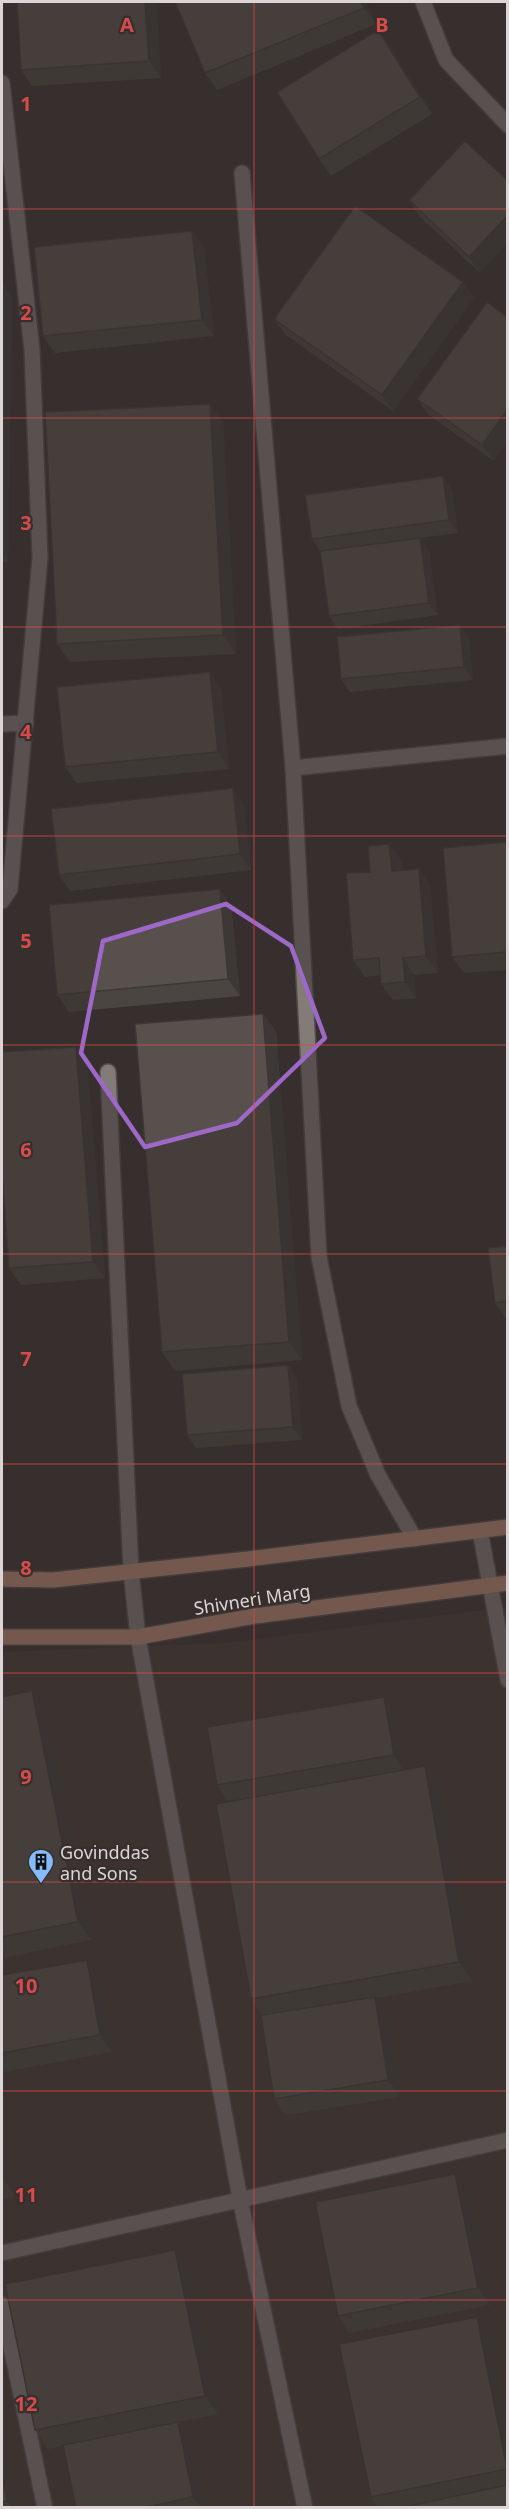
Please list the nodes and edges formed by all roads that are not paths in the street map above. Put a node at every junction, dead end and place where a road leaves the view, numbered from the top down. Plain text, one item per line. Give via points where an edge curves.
1 (423, 2) edge
2 (2, 83) edge
3 (507, 125) edge
4 (242, 173) dead end
5 (8, 187) edge
6 (26, 723) junction
7 (2, 724) edge
8 (507, 746) edge
9 (293, 768) junction
10 (2, 901) edge
11 (108, 1072) dead end
12 (507, 1527) edge
13 (480, 1531) junction
14 (415, 1539) junction
15 (131, 1571) junction
16 (2, 1579) edge
17 (507, 1583) edge
18 (489, 1585) junction
19 (2, 1637) edge
20 (138, 1637) junction
21 (507, 1680) edge
22 (507, 2140) edge
23 (240, 2199) junction
24 (2, 2253) edge
25 (2, 2305) edge
26 (45, 2508) edge
27 (305, 2508) edge

1 - 3 street via 446,60
2 - 5 street
4 - 9 street
5 - 6 street via 32,350 40,558
6 - 7 street
6 - 10 street via 10,889
8 - 9 street
9 - 14 street via 319,1257 349,1406 378,1475
11 - 15 street
12 - 13 main road, Shivneri Marg
13 - 14 main road, Shivneri Marg
13 - 18 street
14 - 15 main road, Shivneri Marg
15 - 16 main road, Shivneri Marg via 53,1580
15 - 20 street
17 - 18 main road, Shivneri Marg
18 - 20 main road, Shivneri Marg via 255,1616
18 - 21 street
19 - 20 main road, Shivneri Marg
20 - 23 street
22 - 23 street
23 - 24 street
23 - 27 street
25 - 26 street

